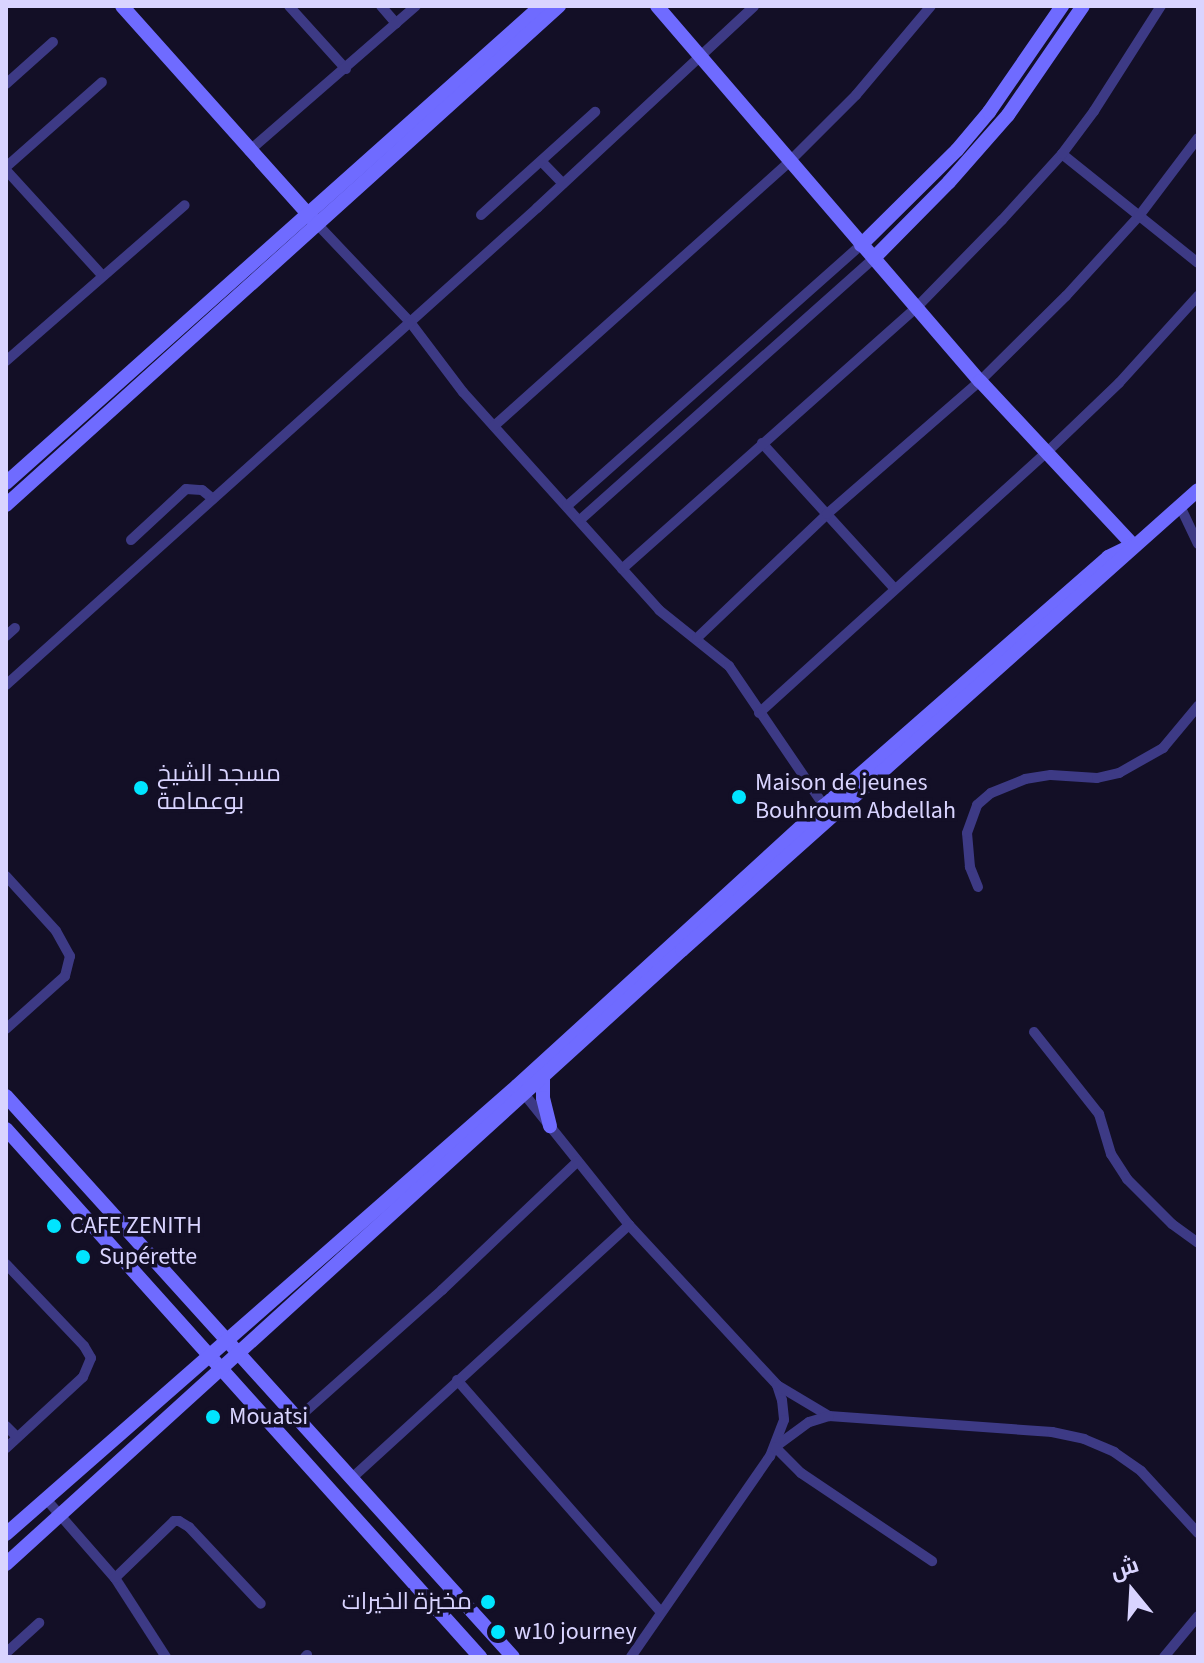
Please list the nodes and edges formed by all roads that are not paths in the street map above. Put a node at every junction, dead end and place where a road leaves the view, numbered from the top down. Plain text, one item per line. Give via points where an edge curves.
1 (122, 6) edge
2 (289, 6) edge
3 (381, 6) edge
4 (416, 6) edge
5 (541, 6) edge
6 (559, 6) edge
7 (657, 6) edge
8 (754, 6) edge
9 (931, 6) edge
10 (1062, 6) edge
11 (1083, 6) edge
12 (1161, 6) edge
13 (396, 23) junction
14 (53, 42) dead end
15 (701, 57) junction
16 (346, 69) junction
17 (102, 82) dead end
18 (6, 84) edge
19 (595, 112) dead end
20 (1198, 138) edge
21 (249, 151) junction
22 (1062, 154) junction
23 (791, 160) junction
24 (542, 162) junction
25 (6, 169) edge
26 (563, 184) junction
27 (185, 205) dead end
28 (481, 215) dead end
29 (1139, 216) junction
30 (313, 220) junction
31 (861, 245) junction
32 (874, 258) junction
33 (1198, 263) edge
34 (102, 275) junction
35 (1196, 301) edge
36 (916, 308) junction
37 (410, 322) junction
38 (6, 361) edge
39 (980, 381) junction
40 (494, 426) junction
41 (762, 443) junction
42 (1047, 452) junction
43 (6, 483) edge
44 (1198, 490) edge
45 (213, 499) junction
46 (6, 505) edge
47 (567, 506) junction
48 (1180, 506) junction
49 (827, 514) junction
50 (580, 520) junction
51 (131, 540) dead end
52 (1198, 544) edge
53 (1133, 545) junction
54 (622, 569) junction
55 (895, 589) junction
56 (697, 638) junction
57 (6, 685) edge
58 (1198, 706) edge
59 (759, 713) junction
60 (824, 806) junction
61 (6, 876) edge
62 (978, 887) dead end
63 (6, 1029) edge
64 (1034, 1032) dead end
65 (543, 1078) junction
66 (521, 1090) junction
67 (6, 1096) edge
68 (550, 1126) junction
69 (6, 1129) edge
70 (578, 1161) junction
71 (629, 1225) junction
72 (1198, 1243) edge
73 (6, 1264) edge
74 (225, 1341) junction
75 (211, 1354) junction
76 (239, 1354) junction
77 (223, 1369) junction
78 (457, 1380) junction
79 (777, 1385) junction
80 (829, 1416) junction
81 (298, 1418) junction
82 (6, 1426) edge
83 (17, 1437) junction
84 (775, 1447) junction
85 (6, 1448) edge
86 (353, 1477) junction
87 (46, 1499) junction
88 (61, 1515) junction
89 (1198, 1533) edge
90 (6, 1534) edge
91 (932, 1561) dead end
92 (6, 1564) edge
93 (115, 1578) junction
94 (261, 1604) dead end
95 (661, 1612) junction
96 (1198, 1616) edge
97 (39, 1623) dead end
98 (6, 1653) edge
99 (166, 1657) edge
100 (480, 1657) edge
101 (513, 1657) edge
102 (631, 1657) edge
103 (1164, 1657) edge

1 - 21 main road
2 - 16 street
3 - 13 street
4 - 13 street
5 - 30 main road
6 - 30 main road
7 - 15 main road
8 - 15 street
9 - 23 street via 856,95
10 - 31 main road via 989,112
11 - 32 main road via 1008,115
12 - 22 street
13 - 16 street
14 - 18 street
15 - 23 main road
15 - 26 street
16 - 21 street
17 - 25 street
19 - 24 street
20 - 29 street
21 - 30 main road
22 - 29 street
22 - 36 street
23 - 31 main road
23 - 40 street
24 - 26 street
24 - 28 street
25 - 34 street
26 - 37 street
27 - 34 street
29 - 33 street
29 - 39 street
30 - 37 street
30 - 43 main road
30 - 46 main road
31 - 32 main road
31 - 47 street
32 - 36 main road
32 - 50 street
34 - 38 street
35 - 42 street
36 - 39 main road
36 - 41 street
37 - 40 street
37 - 45 street via 339,380
39 - 42 main road
39 - 49 street
40 - 47 street
41 - 49 street
41 - 54 street
42 - 53 main road
42 - 55 street
44 - 48 main road
45 - 51 street via 197,488 181,491
45 - 57 street
47 - 50 street
48 - 52 street
48 - 53 main road
49 - 55 street
49 - 56 street
50 - 54 street
53 - 60 main road via 1108,557
53 - 65 main road via 1114,568
54 - 56 street via 659,610
55 - 59 street
56 - 59 street via 729,666
58 - 62 street via 1163,748 1119,773 1025,779 991,793 977,805 967,833
59 - 60 street
60 - 66 main road
61 - 63 street via 56,931 70,963 65,976
64 - 72 street via 1091,1101 1111,1154 1127,1179
65 - 66 main road
65 - 68 main road
66 - 68 street
66 - 74 main road
66 - 76 main road
67 - 74 main road
68 - 70 street
69 - 75 main road
70 - 71 street
70 - 81 street
71 - 78 street
71 - 79 street
73 - 83 street via 91,1358 83,1377
74 - 75 main road
74 - 76 main road
75 - 77 main road
75 - 87 main road
76 - 77 main road
76 - 81 main road
77 - 88 main road
77 - 100 main road
78 - 86 street
78 - 95 street
79 - 80 street
79 - 84 street via 784,1420
80 - 84 street via 809,1422
80 - 89 street via 1052,1432 1084,1439 1141,1471
81 - 86 main road
82 - 83 street
83 - 85 street
84 - 91 street via 801,1473
84 - 95 street
86 - 101 main road
87 - 88 street
87 - 90 main road
88 - 92 main road
88 - 93 street
93 - 94 street via 179,1521
93 - 99 street
95 - 102 street
96 - 103 street
97 - 98 street

